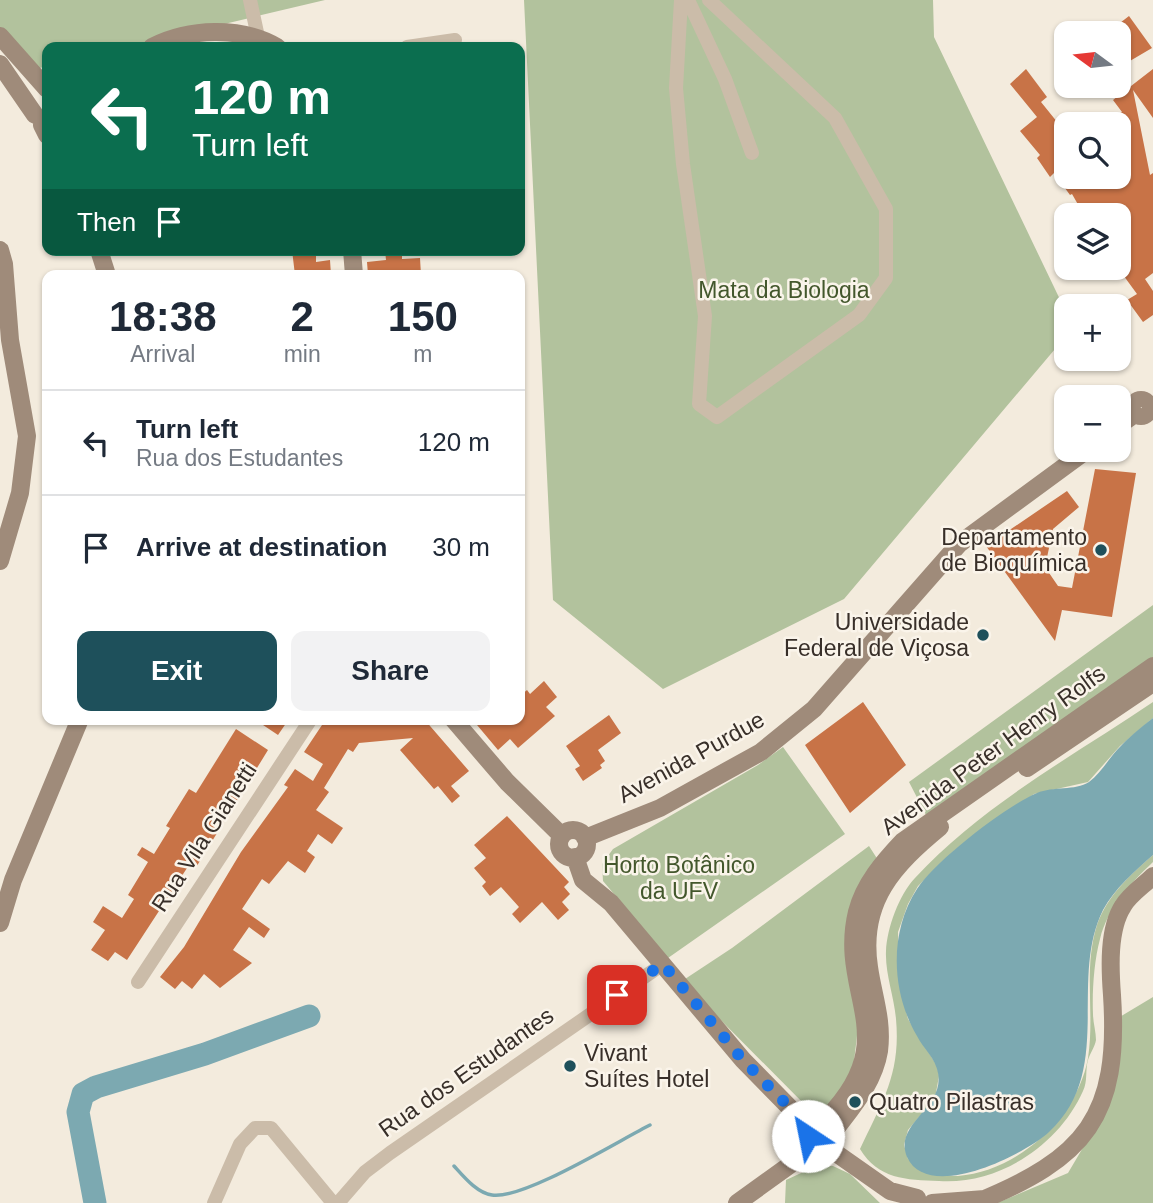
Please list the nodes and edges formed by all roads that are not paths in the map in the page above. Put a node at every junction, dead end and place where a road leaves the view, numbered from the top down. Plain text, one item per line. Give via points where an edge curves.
1 (250, 0) edge
2 (681, 0) edge
3 (688, 0) edge
4 (709, 0) edge
5 (0, 36) edge
6 (258, 37) junction
7 (455, 40) dead end
8 (165, 42) edge
9 (268, 42) edge
10 (441, 42) edge
11 (0, 64) edge
12 (42, 84) edge
13 (42, 95) edge
14 (42, 123) edge
15 (42, 125) edge
16 (752, 153) dead end
17 (1, 262) edge
18 (1071, 462) edge
19 (0, 561) edge
20 (1153, 666) edge
21 (1153, 683) edge
22 (78, 725) edge
23 (307, 725) edge
24 (458, 725) edge
25 (562, 836) junction
26 (585, 838) junction
27 (575, 857) junction
28 (1153, 876) edge
29 (0, 923) edge
30 (663, 964) junction
31 (138, 982) dead end
32 (821, 1133) junction
33 (911, 1200) edge
34 (343, 1201) edge
35 (980, 1201) edge
36 (214, 1203) edge
37 (737, 1203) edge

1 - 6 street
2 - 4 street via 676,88 705,316 699,404 717,417 859,315 886,278 886,209 835,118
3 - 16 street via 725,79
5 - 12 street
6 - 8 street via 216,32
6 - 9 street
7 - 10 street
11 - 15 street
13 - 14 street via 35,103
17 - 19 street via 27,436 20,493
18 - 26 street, Avenida Purdue via 959,544 814,709 761,752 660,807
20 - 32 street, Avenida Peter Henry Rolfs via 903,841 885,859 857,912 855,965 863,1000 864,1054 848,1097
21 - 32 street, Avenida Peter Henry Rolfs via 939,828 894,868 880,890 868,941 881,1018 873,1073
22 - 29 street via 13,880
23 - 31 street, Rua Vila Gianetti
24 - 25 street
25 - 26 street via 572,830
25 - 27 street via 559,845 563,853
26 - 27 street via 585,850
27 - 30 street via 583,880 601,892
28 - 35 street via 1122,906 1109,956 1112,1065 1100,1110 1078,1143 1041,1174
30 - 32 street via 743,1060
30 - 34 street, Rua dos Estudantes via 390,1153 365,1172
32 - 33 street via 848,1163
32 - 37 street, Avenida Peter Henry Rolfs via 787,1168
33 - 35 street
34 - 36 street via 271,1128 255,1128 240,1144

